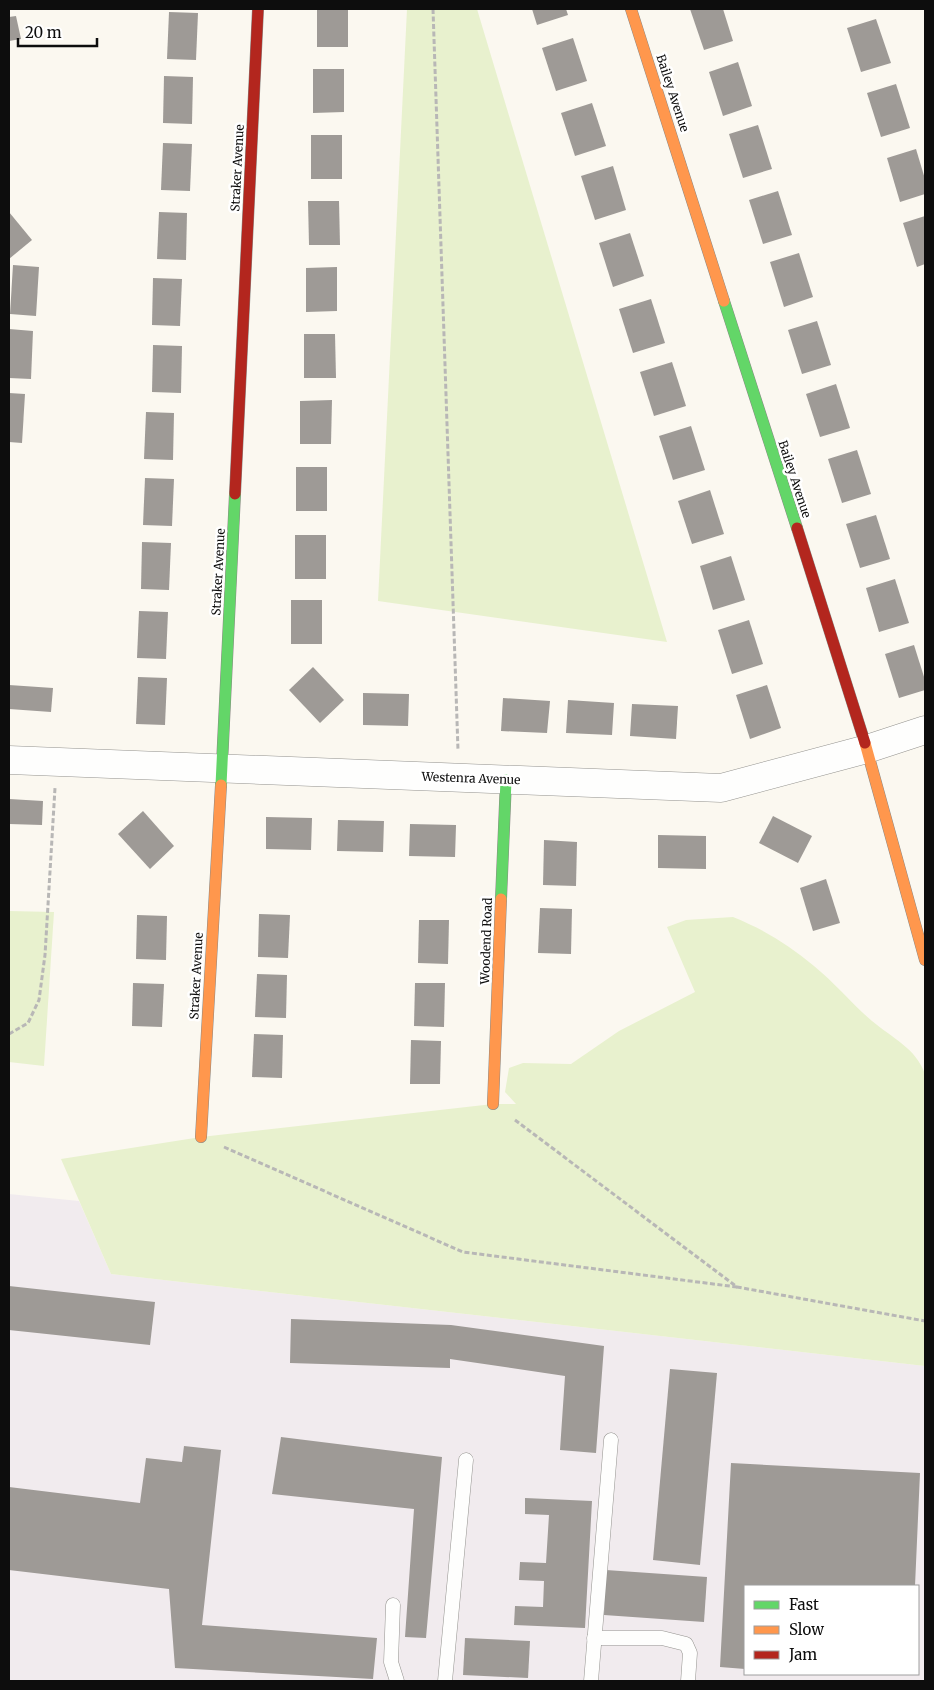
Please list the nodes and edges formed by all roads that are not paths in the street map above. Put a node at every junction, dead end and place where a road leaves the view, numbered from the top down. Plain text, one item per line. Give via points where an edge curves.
1 (258, 9) edge
2 (632, 9) edge
3 (925, 730) edge
4 (867, 749) junction
5 (9, 760) edge
6 (222, 768) junction
7 (506, 780) junction
8 (925, 960) edge
9 (493, 1104) road end
10 (200, 1137) road end
11 (611, 1440) dead end
12 (466, 1460) dead end
13 (393, 1605) dead end
14 (594, 1638) junction
15 (397, 1681) edge
16 (445, 1681) edge
17 (591, 1681) edge
18 (688, 1681) edge

1 - 6 street, Straker Avenue
2 - 4 street, Bailey Avenue
3 - 4 street, Westenra Avenue
4 - 7 street, Westenra Avenue via 721,788
4 - 8 street, Bailey Avenue
5 - 6 street, Westenra Avenue
6 - 7 street, Westenra Avenue
6 - 10 street, Straker Avenue
7 - 9 street, Woodend Road
11 - 14 lane
12 - 16 lane
13 - 15 lane via 391,1662
14 - 17 lane
14 - 18 lane via 662,1638 686,1644 690,1653

